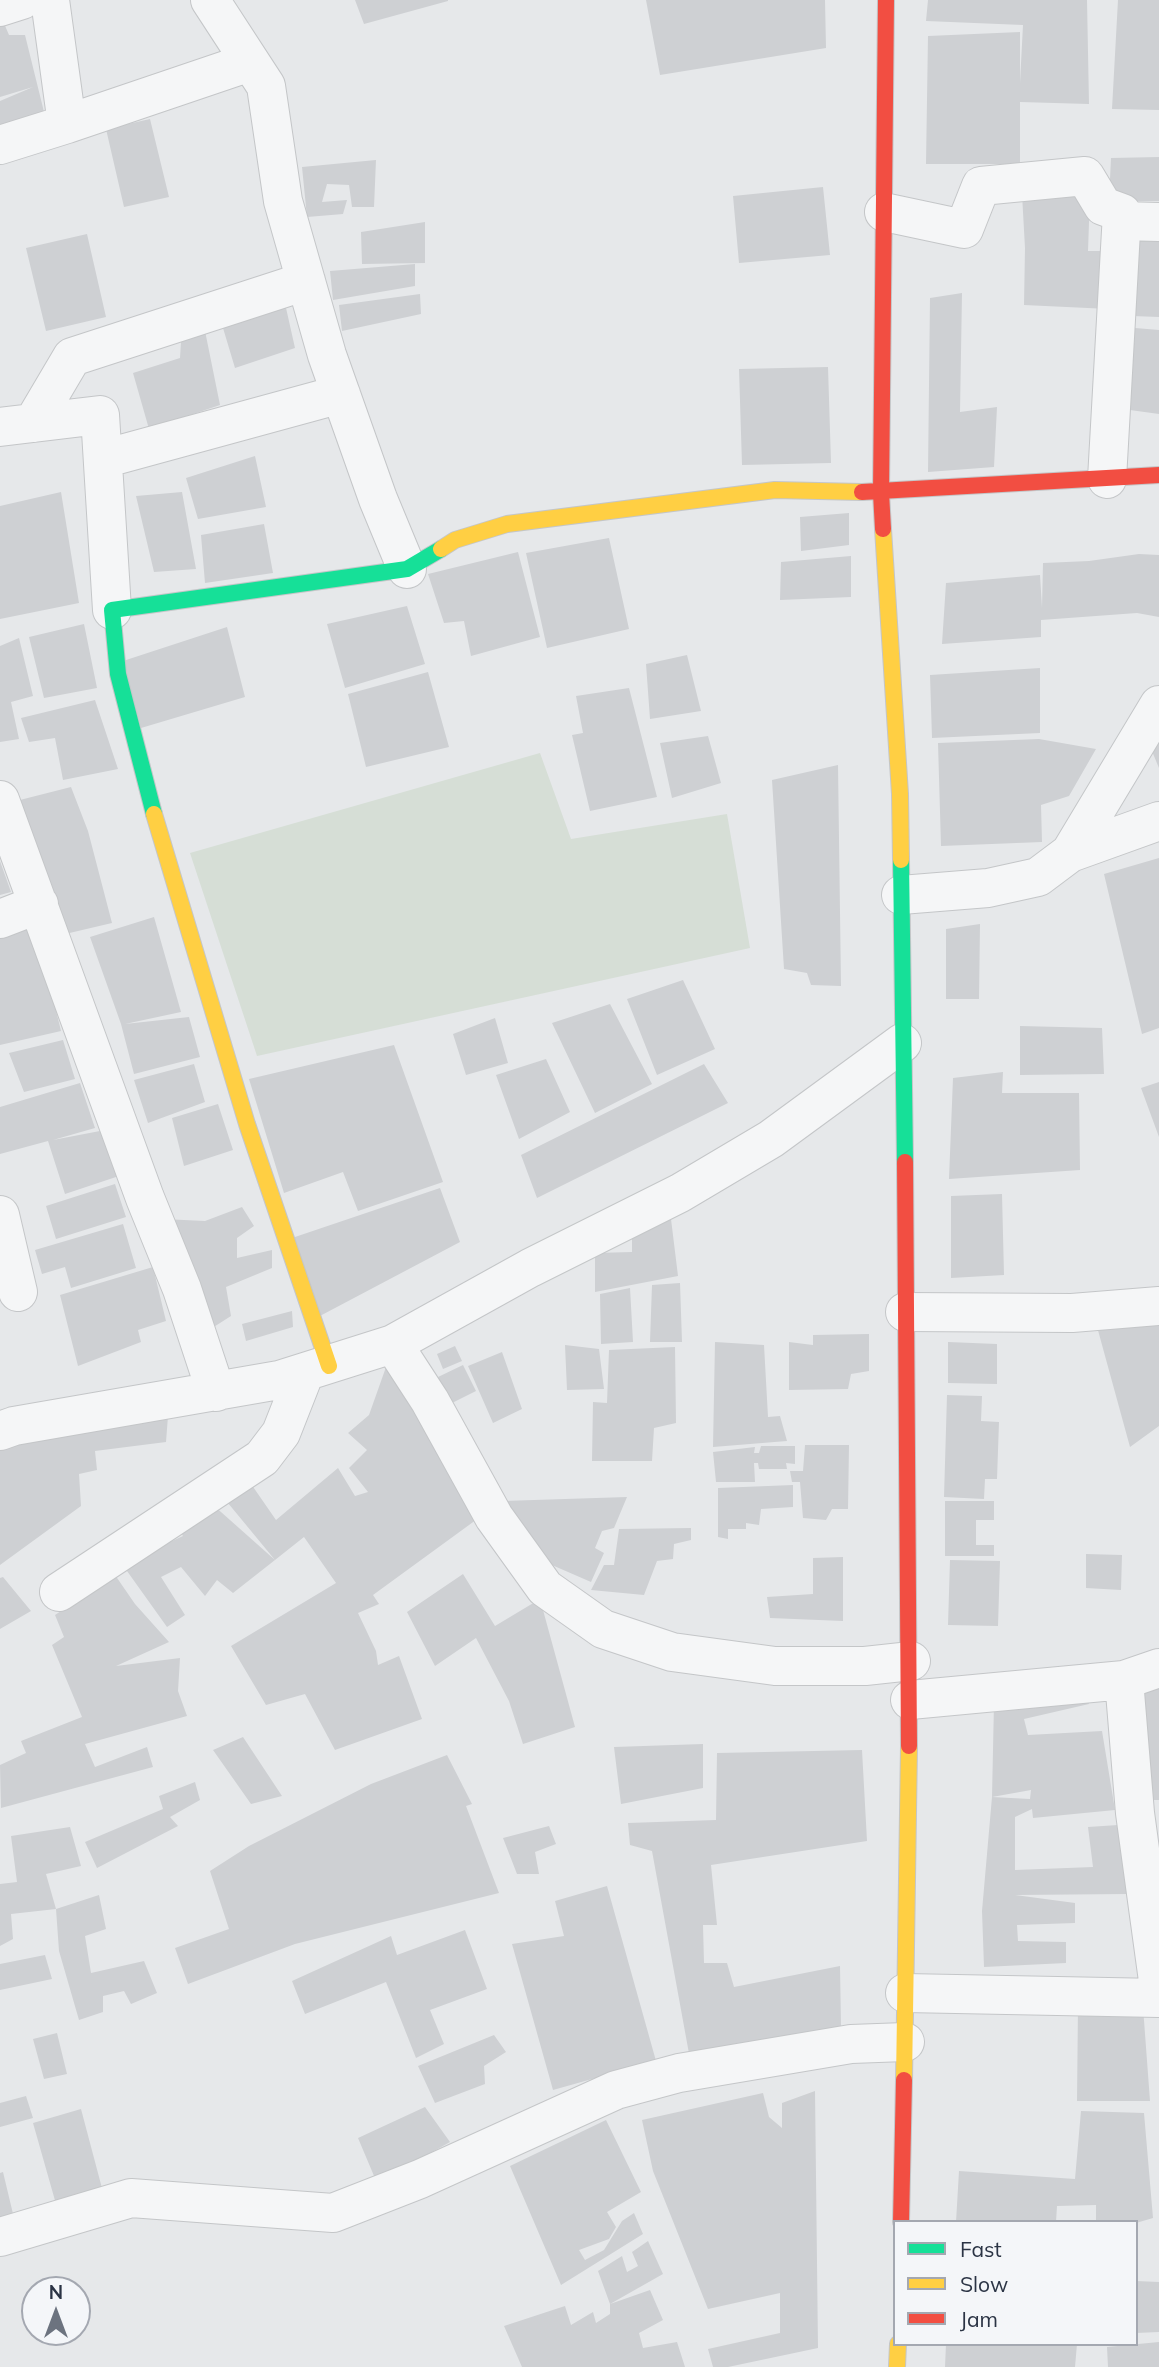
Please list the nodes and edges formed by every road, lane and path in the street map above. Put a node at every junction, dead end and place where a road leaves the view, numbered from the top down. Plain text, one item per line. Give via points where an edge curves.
1 (22, 0) edge
2 (50, 0) edge
3 (209, 0) edge
4 (886, 0) edge
5 (0, 6) edge
6 (250, 62) junction
7 (67, 124) junction
8 (0, 145) edge
9 (884, 212) junction
10 (1121, 221) junction
11 (1159, 222) edge
12 (306, 281) junction
13 (341, 394) junction
14 (16, 425) edge
15 (103, 458) junction
16 (1159, 475) edge
17 (1107, 479) junction
18 (881, 493) junction
19 (407, 569) junction
20 (112, 610) junction
21 (1159, 705) edge
22 (0, 800) edge
23 (1159, 821) edge
24 (1070, 853) junction
25 (901, 895) junction
26 (39, 904) junction
27 (0, 919) edge
28 (902, 1043) junction
29 (0, 1215) edge
30 (18, 1292) dead end
31 (1159, 1306) edge
32 (905, 1312) junction
33 (393, 1344) junction
34 (317, 1369) junction
35 (216, 1392) junction
36 (0, 1431) edge
37 (59, 1592) dead end
38 (911, 1661) junction
39 (1159, 1668) edge
40 (1124, 1680) junction
41 (910, 1700) junction
42 (1159, 1988) edge
43 (905, 1993) junction
44 (1159, 1998) edge
45 (905, 2042) junction
46 (901, 2220) edge
47 (0, 2236) edge
48 (898, 2346) edge
49 (897, 2367) edge

1 - 5 street
2 - 7 street
3 - 6 street
4 - 9 street
6 - 7 street
6 - 12 street via 266,86 283,201
7 - 8 street
9 - 10 street via 964,229 981,186 1085,176 1103,206 1122,213
9 - 18 street
10 - 11 street
10 - 17 street
12 - 13 street
12 - 14 street via 72,357
13 - 15 street
13 - 19 street
14 - 15 street via 100,415
15 - 20 street
16 - 17 street
17 - 18 street
18 - 19 street via 775,490 506,524 456,540
18 - 25 street via 900,794
19 - 20 street
20 - 34 street via 118,674 146,786
21 - 24 street
22 - 26 street
23 - 24 street
24 - 25 street via 1038,877 1013,884
25 - 28 street
26 - 27 street
26 - 35 street
28 - 32 street
28 - 33 street via 771,1139 680,1193
29 - 30 street
31 - 32 street via 1072,1313
32 - 38 street
33 - 34 street
33 - 38 street via 494,1517 545,1588 603,1629 672,1652 775,1666
34 - 35 street
34 - 37 street via 262,1458
35 - 36 street
38 - 41 street
39 - 40 street
40 - 41 street
40 - 42 street via 1135,1813
41 - 43 street
43 - 44 street
43 - 45 street
45 - 46 street
45 - 47 street via 851,2044 679,2073 616,2090 333,2213 131,2199
48 - 49 street

